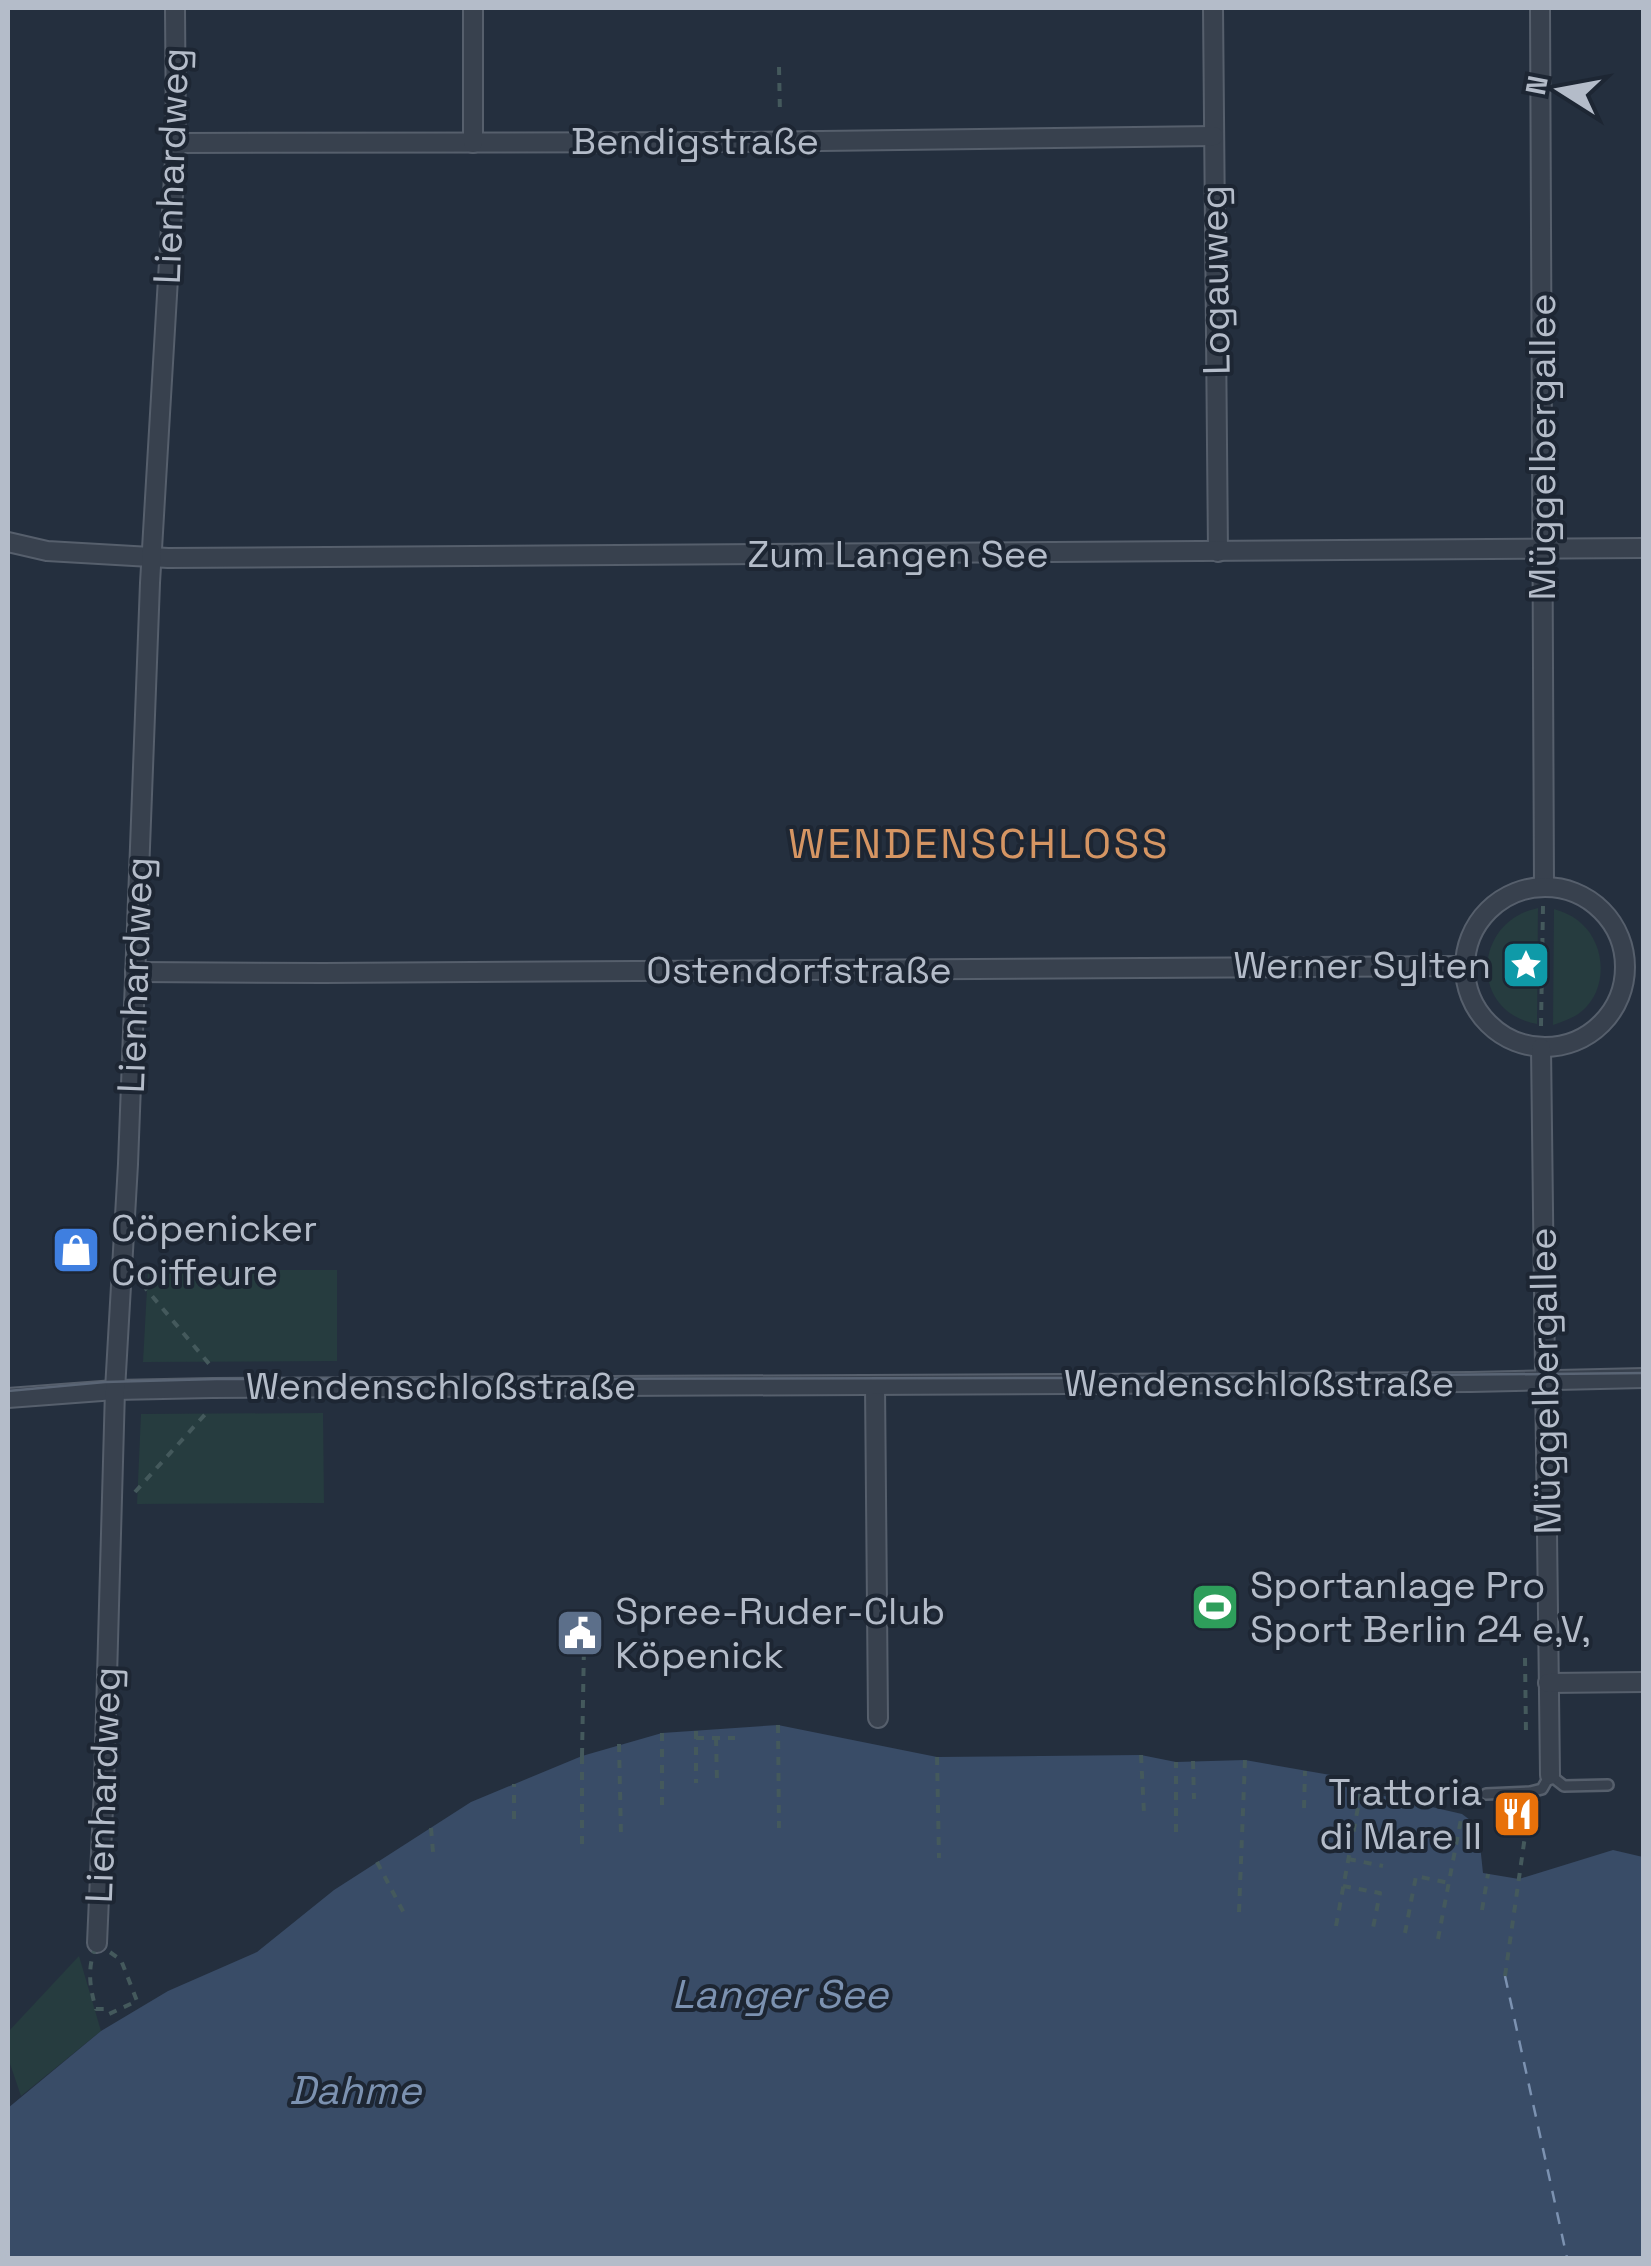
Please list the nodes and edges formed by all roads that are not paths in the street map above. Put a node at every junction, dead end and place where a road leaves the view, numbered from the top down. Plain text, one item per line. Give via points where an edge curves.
1 (175, 8) edge
2 (472, 8) edge
3 (1214, 8) edge
4 (1540, 8) edge
5 (1214, 136) junction
6 (176, 143) junction
7 (472, 143) junction
8 (8, 542) edge
9 (1542, 548) junction
10 (1644, 548) edge
11 (1218, 552) junction
12 (152, 558) junction
13 (1544, 886) junction
14 (1635, 964) edge
15 (1464, 966) junction
16 (135, 972) junction
17 (1541, 1048) junction
18 (1644, 1378) edge
19 (1546, 1380) junction
20 (875, 1385) junction
21 (115, 1390) junction
22 (8, 1398) edge
23 (1644, 1682) edge
24 (1548, 1683) junction
25 (878, 1718) dead end
26 (1550, 1774) junction
27 (1608, 1785) dead end
28 (1486, 1794) dead end
29 (97, 1944) road end

1 - 6 street, Lienhardweg
2 - 7 street
3 - 5 street, Logauweg
4 - 9 street, Müggelbergallee
5 - 7 street, Bendigstraße
5 - 11 street, Logauweg
6 - 7 street, Bendigstraße
6 - 12 street, Lienhardweg
8 - 12 street, Zum Langen See
9 - 10 street, Zum Langen See
9 - 11 street, Zum Langen See
9 - 13 street, Müggelbergallee
11 - 12 street, Zum Langen See
12 - 16 street, Lienhardweg
13 - 14 street via 1593,902
13 - 15 street via 1522,889 1488,910 1475,926
14 - 17 street via 1602,1024 1584,1038
15 - 16 street, Ostendorfstraße
15 - 17 street via 1467,990 1495,1031
16 - 21 street, Lienhardweg
17 - 19 street, Müggelbergallee
18 - 19 street, Wendenschloßstraße
19 - 20 street, Wendenschloßstraße
19 - 24 street, Müggelbergallee
20 - 21 street, Wendenschloßstraße
20 - 25 street
21 - 22 street, Wendenschloßstraße
21 - 29 street, Lienhardweg
23 - 24 street
24 - 26 street, Müggelbergallee
26 - 27 lane via 1564,1786
26 - 28 lane via 1542,1789

